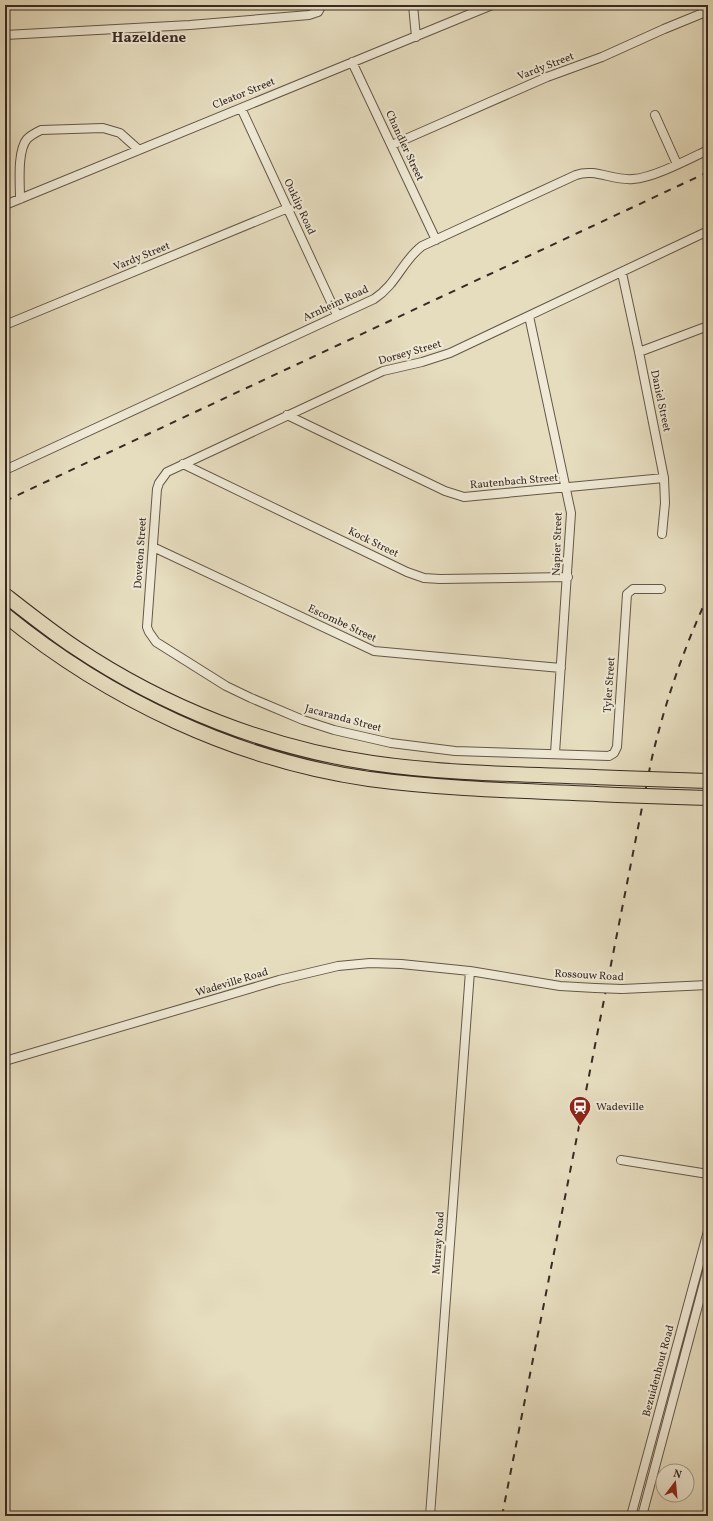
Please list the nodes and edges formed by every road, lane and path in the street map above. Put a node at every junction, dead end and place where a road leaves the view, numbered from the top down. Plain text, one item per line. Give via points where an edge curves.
1 (322, 5) edge
2 (413, 5) edge
3 (492, 5) edge
4 (708, 11) edge
5 (5, 35) edge
6 (416, 37) junction
7 (352, 62) junction
8 (241, 108) junction
9 (655, 115) dead end
10 (392, 145) junction
11 (139, 150) junction
12 (708, 150) edge
13 (677, 164) junction
14 (20, 199) junction
15 (5, 205) edge
16 (288, 208) junction
17 (708, 231) edge
18 (436, 240) junction
19 (622, 273) junction
20 (337, 315) junction
21 (529, 316) junction
22 (5, 325) edge
23 (708, 326) edge
24 (639, 352) junction
25 (287, 415) junction
26 (183, 464) junction
27 (5, 470) edge
28 (163, 476) joint
29 (664, 478) junction
30 (566, 488) junction
31 (662, 534) dead end
32 (153, 547) junction
33 (568, 577) junction
34 (661, 589) dead end
35 (5, 595) edge
36 (5, 615) edge
37 (149, 632) joint
38 (561, 668) junction
39 (555, 753) junction
40 (708, 781) edge
41 (708, 798) edge
42 (470, 971) junction
43 (708, 985) edge
44 (5, 1061) edge
45 (621, 1160) dead end
46 (708, 1174) edge
47 (708, 1231) edge
48 (706, 1246) edge
49 (708, 1268) edge
50 (668, 1382) junction
51 (677, 1384) junction
52 (646, 1462) junction
53 (656, 1463) edge
54 (655, 1465) joint
55 (430, 1516) edge
56 (631, 1516) edge
57 (642, 1516) edge

1 - 5 street via 318,12 308,15 174,26
2 - 6 street
3 - 6 street, Cleator Street
4 - 10 street, Vardy Street via 602,57 547,77
6 - 7 street, Cleator Street
7 - 8 street, Cleator Street
7 - 10 street, Chandler Street
8 - 11 street, Cleator Street
8 - 16 street, Ouklip Road
9 - 13 street
10 - 18 street, Chandler Street
11 - 14 street, Cleator Street
11 - 14 street via 120,133 103,128 40,130 32,134 23,145
12 - 13 street, Arnheim Road
13 - 18 street, Arnheim Road via 637,179 582,173
14 - 15 street, Cleator Street
16 - 20 street, Ouklip Road
16 - 22 street, Vardy Street
17 - 19 street, Dorsey Street
18 - 20 street, Arnheim Road via 416,250 393,283 381,294
19 - 21 street, Dorsey Street
19 - 24 street, Daniel Street
20 - 27 street, Arnheim Road
21 - 25 street, Dorsey Street via 450,353 384,371
21 - 30 street, Napier Street
23 - 24 street
24 - 29 street, Daniel Street
25 - 26 street, Dorsey Street
25 - 30 street, Rautenbach Street via 460,496 469,498
26 - 28 street, Dorsey Street
26 - 33 street, Kock Street via 424,578
28 - 32 street, Doveton Street via 157,489
29 - 30 street, Rautenbach Street
29 - 31 street, Daniel Street
30 - 33 street, Napier Street via 571,519
32 - 37 street, Doveton Street via 147,622
32 - 38 street, Escombe Street via 374,651
33 - 38 street, Napier Street
34 - 39 street, Tyler Street via 633,589 627,594 617,747 614,753 609,756
35 - 40 highway, bridge via 77,648 115,672 190,710 271,740 320,753 371,763 461,772
36 - 41 highway, bridge via 69,662 146,707 187,726 267,756 352,776 411,784
37 - 39 street, Jacaranda Street via 156,642 226,686 273,708 334,730 420,747 462,751
38 - 39 street, Napier Street
42 - 43 street, Rossouw Road, bridge via 560,986 622,989
42 - 44 street, Wadeville Road via 378,963 338,966 279,980
42 - 55 street, Murray Road
45 - 46 street
47 - 48 street, Bezuidenhout Road
48 - 50 street, Bezuidenhout Road
49 - 51 street, Bezuidenhout Road
50 - 51 street
50 - 52 street, Bezuidenhout Road
51 - 53 street, Bezuidenhout Road
52 - 54 street
52 - 56 street, Bezuidenhout Road
54 - 57 street, Bezuidenhout Road

